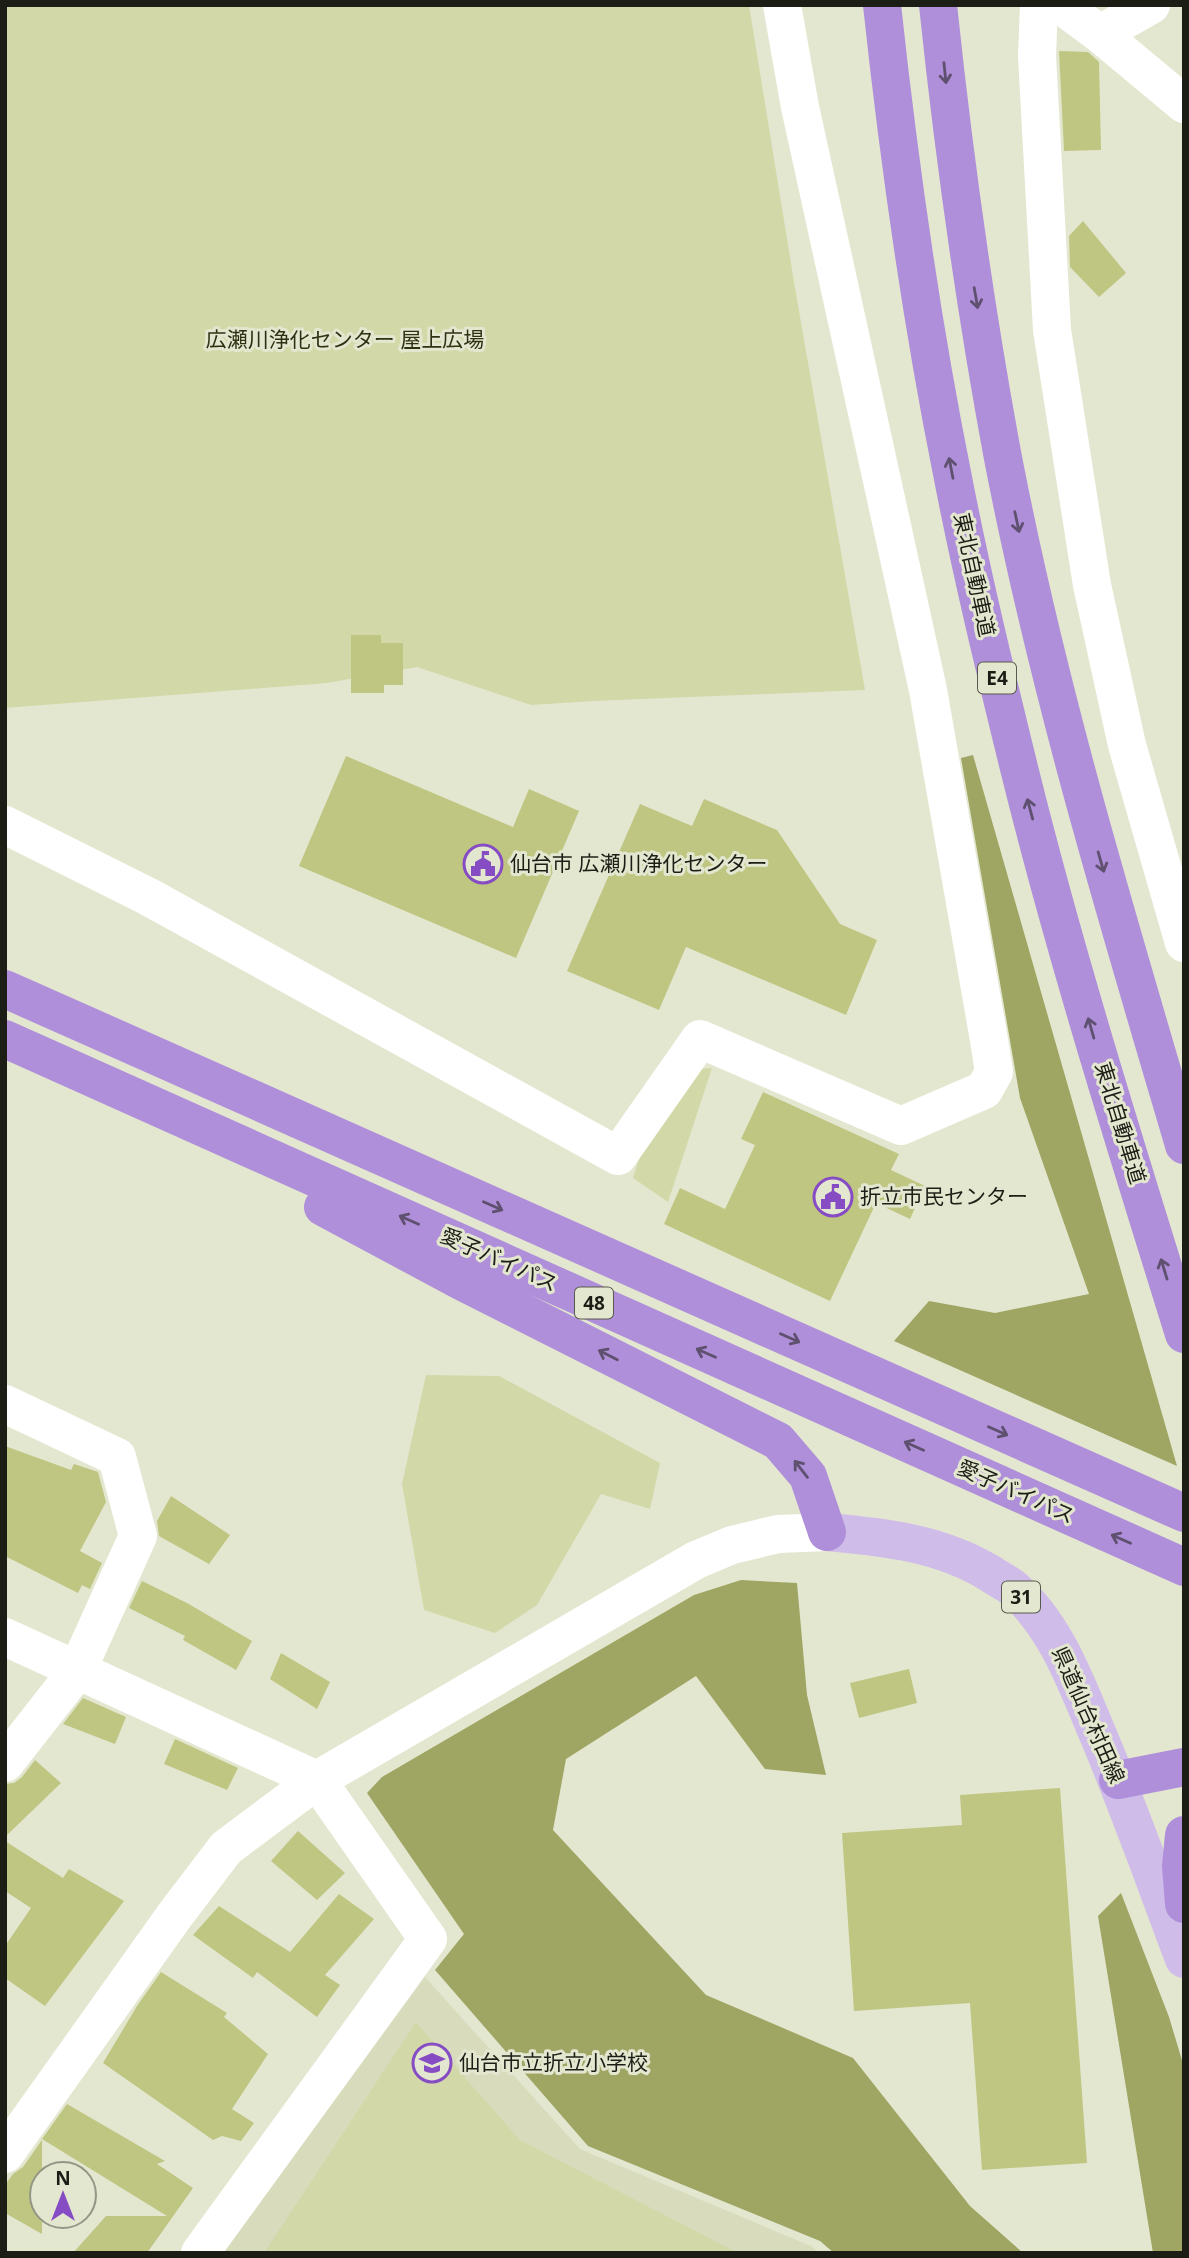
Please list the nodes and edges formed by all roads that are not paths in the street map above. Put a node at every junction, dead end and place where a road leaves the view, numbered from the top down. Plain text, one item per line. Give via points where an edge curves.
1 (782, 5) edge
2 (882, 5) edge
3 (938, 5) edge
4 (1039, 5) edge
5 (1061, 5) edge
6 (1151, 5) edge
7 (1100, 34) junction
8 (1184, 103) edge
9 (5, 825) edge
10 (1184, 943) edge
11 (5, 973) edge
12 (5, 989) edge
13 (5, 1039) edge
14 (5, 1057) edge
15 (1184, 1144) edge
16 (360, 1147) junction
17 (1184, 1334) edge
18 (5, 1404) edge
19 (1184, 1513) edge
20 (827, 1532) junction
21 (1184, 1567) edge
22 (5, 1637) edge
23 (77, 1671) junction
24 (5, 1763) edge
25 (1184, 1767) edge
26 (317, 1780) junction
27 (1118, 1780) junction
28 (1184, 1835) edge
29 (1184, 1904) edge
30 (1184, 1959) edge
31 (5, 2154) edge
32 (200, 2253) edge

1 - 9 street via 800,107 928,690 994,1072 984,1090 901,1126 700,1039 618,1156 149,897
17 -> 2 highway, 東北自動車道 / E4 via 1064,936 986,633 951,472 919,287
3 -> 15 highway via 951,131 1004,459 1072,758
4 - 10 street via 1038,70 1058,371 1095,598 1127,745
5 - 7 street
6 - 7 street
7 - 8 street
11 - 16 highway via 205,1066
12 - 16 highway, 48
21 -> 13 highway, 愛子バイパス / 48
20 -> 14 highway via 808,1476 778,1441 461,1281 260,1173
16 -> 19 highway, 48
18 - 23 street via 117,1457 138,1536
20 - 26 street via 778,1534 696,1560
20 - 27 main road, 県道仙台村田線 / 31 via 926,1546 974,1564 1012,1588 1043,1621 1068,1664
22 - 23 street
23 - 24 street
23 - 26 street
25 - 27 highway
26 - 31 street via 226,1848
26 - 32 street via 428,1939
27 - 30 main road, 県道仙台村田線 / 31
28 - 29 highway

